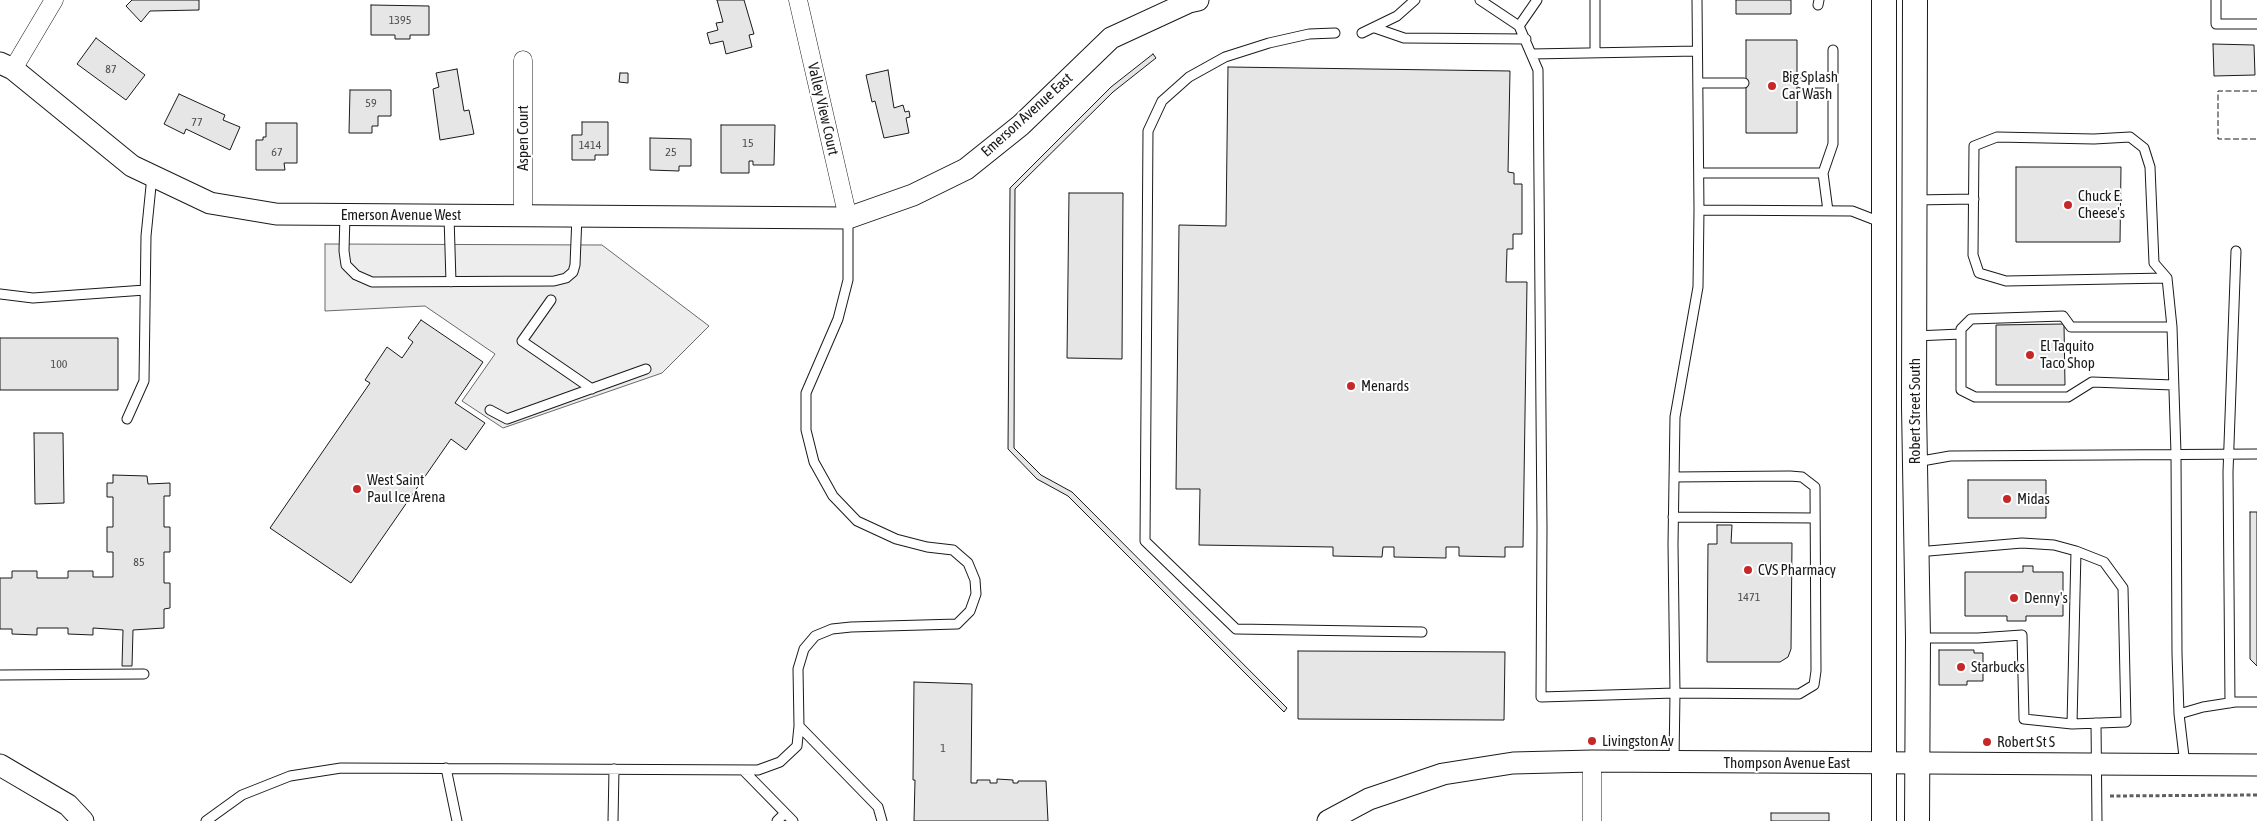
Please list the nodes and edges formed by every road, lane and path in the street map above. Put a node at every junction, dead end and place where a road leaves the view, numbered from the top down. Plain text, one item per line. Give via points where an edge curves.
1 (54, 0) edge
2 (798, 0) edge
3 (1415, 0) edge
4 (1480, 0) edge
5 (1537, 0) edge
6 (1595, 0) edge
7 (1697, 0) edge
8 (1884, 0) edge
9 (1915, 0) edge
10 (2216, 0) edge
11 (1192, 1) edge
12 (2257, 24) edge
13 (1519, 26) junction
14 (1375, 28) junction
15 (1335, 33) dead end
16 (1362, 33) dead end
17 (1526, 39) junction
18 (1697, 50) junction
19 (1833, 50) dead end
20 (1595, 52) junction
21 (1531, 54) junction
22 (523, 60) dead end
23 (7, 66) edge
24 (1698, 83) junction
25 (1744, 83) dead end
26 (1801, 83) dead end
27 (1833, 83) junction
28 (1699, 173) junction
29 (1822, 173) junction
30 (152, 176) junction
31 (1974, 199) junction
32 (1914, 200) junction
33 (1699, 210) junction
34 (1828, 211) junction
35 (344, 215) junction
36 (449, 215) junction
37 (523, 216) junction
38 (578, 216) junction
39 (848, 218) junction
40 (1883, 223) junction
41 (1914, 251) junction
42 (2236, 252) dead end
43 (2167, 278) junction
44 (451, 282) junction
45 (145, 290) junction
46 (0, 294) edge
47 (551, 300) dead end
48 (2172, 327) junction
49 (1961, 334) junction
50 (1914, 336) junction
51 (646, 370) dead end
52 (2173, 385) junction
53 (592, 389) junction
54 (490, 410) dead end
55 (127, 419) dead end
56 (2176, 454) junction
57 (2229, 454) junction
58 (2257, 454) edge
59 (1915, 462) junction
60 (1674, 477) junction
61 (1673, 517) junction
62 (1815, 518) junction
63 (2076, 551) junction
64 (1917, 552) junction
65 (1422, 632) dead end
66 (1918, 638) junction
67 (144, 674) dead end
68 (0, 675) edge
69 (1676, 693) junction
70 (2257, 702) edge
71 (2230, 703) junction
72 (2178, 714) junction
73 (2096, 723) junction
74 (2072, 724) junction
75 (799, 726) junction
76 (1592, 761) junction
77 (1674, 762) junction
78 (1884, 763) junction
79 (1918, 763) junction
80 (0, 764) edge
81 (2097, 764) junction
82 (2185, 765) junction
83 (2257, 765) edge
84 (446, 768) junction
85 (614, 769) junction
86 (743, 770) junction
87 (2257, 794) edge
88 (2097, 796) junction
89 (785, 813) junction
90 (83, 821) edge
91 (206, 821) edge
92 (456, 821) edge
93 (613, 821) edge
94 (777, 821) edge
95 (793, 821) edge
96 (882, 821) edge
97 (1328, 821) edge
98 (1592, 821) edge
99 (1884, 821) edge
100 (1917, 821) edge
101 (2097, 821) edge

1 - 23 street
2 - 39 street, Valley View Court
3 - 14 lane via 1397,16
4 - 13 lane
5 - 13 lane
6 - 20 lane
7 - 18 lane
8 - 40 main road, Robert Street South
9 - 32 main road, Robert Street South
10 - 12 lane via 2216,24
11 - 39 street, Emerson Avenue East via 1111,38 1021,125 966,169 913,195
13 - 17 lane
14 - 16 lane
14 - 17 lane via 1404,38
15 - 65 lane via 1309,34 1225,56 1189,77 1162,101 1148,131 1145,542 1236,629
17 - 21 lane
18 - 20 lane
18 - 24 lane
19 - 27 lane
20 - 21 lane
21 - 69 lane via 1538,70 1541,696
22 - 37 street, Aspen Court
23 - 30 street, Emerson Avenue West via 132,166
24 - 25 lane
24 - 28 lane
26 - 27 lane
27 - 29 lane via 1833,144
28 - 29 lane
28 - 33 lane
29 - 34 lane
30 - 35 street, Emerson Avenue West via 210,203 276,214
30 - 45 lane
31 - 32 lane
31 - 43 lane via 1973,255 1979,273 2006,281
31 - 43 lane via 1974,146 1997,136 2130,137 2144,148 2150,167 2154,263
32 - 41 main road, Robert Street South
33 - 34 lane
33 - 60 lane via 1698,287 1675,417
34 - 40 lane via 1852,211
35 - 36 street, Emerson Avenue West
35 - 44 lane via 346,265 356,275 372,282
36 - 37 street, Emerson Avenue West
36 - 44 lane
37 - 38 street, Emerson Avenue West
38 - 39 street, Emerson Avenue West
38 - 44 lane via 575,265 566,278 554,281
39 - 75 lane via 848,280 838,319 806,393 806,430 814,462 833,496 857,521 896,539 953,550 968,563 976,580 976,594 970,611 957,624 832,629 815,636 804,650 798,669
40 - 41 main road via 1898,228
40 - 78 main road, Robert Street South
41 - 50 main road, Robert Street South
42 - 57 lane
43 - 48 lane
45 - 46 lane via 33,298
45 - 55 lane via 144,381
47 - 53 lane via 522,341
48 - 49 lane via 2071,327 2063,316 1971,319 1961,329
48 - 52 lane
49 - 50 lane
49 - 52 lane via 1961,390 1975,397 2068,397 2092,382
50 - 59 main road, Robert Street South
51 - 53 lane
52 - 56 lane
53 - 54 lane via 507,419
56 - 57 lane
56 - 59 lane via 1950,456
56 - 72 lane
57 - 58 lane
57 - 71 lane
59 - 64 main road, Robert Street South
60 - 61 lane
60 - 62 lane via 1802,478 1815,488
61 - 62 lane
61 - 69 lane
62 - 69 lane via 1814,685 1799,694
63 - 64 lane via 2054,545 2022,543
63 - 73 lane via 2104,562 2124,588 2126,722
63 - 74 lane
64 - 66 main road, Robert Street South
66 - 74 lane via 2022,635 2024,720
66 - 79 main road, Robert Street South
67 - 68 lane
69 - 77 lane
70 - 71 lane
71 - 72 lane
72 - 82 lane
73 - 74 lane
73 - 81 lane
75 - 86 lane via 797,746 780,762 758,770
75 - 96 lane via 878,807
76 - 77 street, Thompson Avenue East
76 - 97 street, Thompson Avenue East via 1513,763 1443,774 1369,800
76 - 98 street
77 - 78 street, Thompson Avenue East
78 - 79 street, Thompson Avenue East
78 - 99 main road, Robert Street South
79 - 81 street, Thompson Avenue East
79 - 100 main road, Robert Street South
80 - 90 street via 68,805
81 - 82 street, Thompson Avenue East
81 - 88 lane
82 - 83 street, Thompson Avenue East
84 - 85 lane
84 - 91 lane via 341,768 290,776 242,795
84 - 92 lane
85 - 86 lane
85 - 93 lane
86 - 89 lane
87 - 88 path
88 - 101 lane
89 - 94 lane
89 - 95 lane

